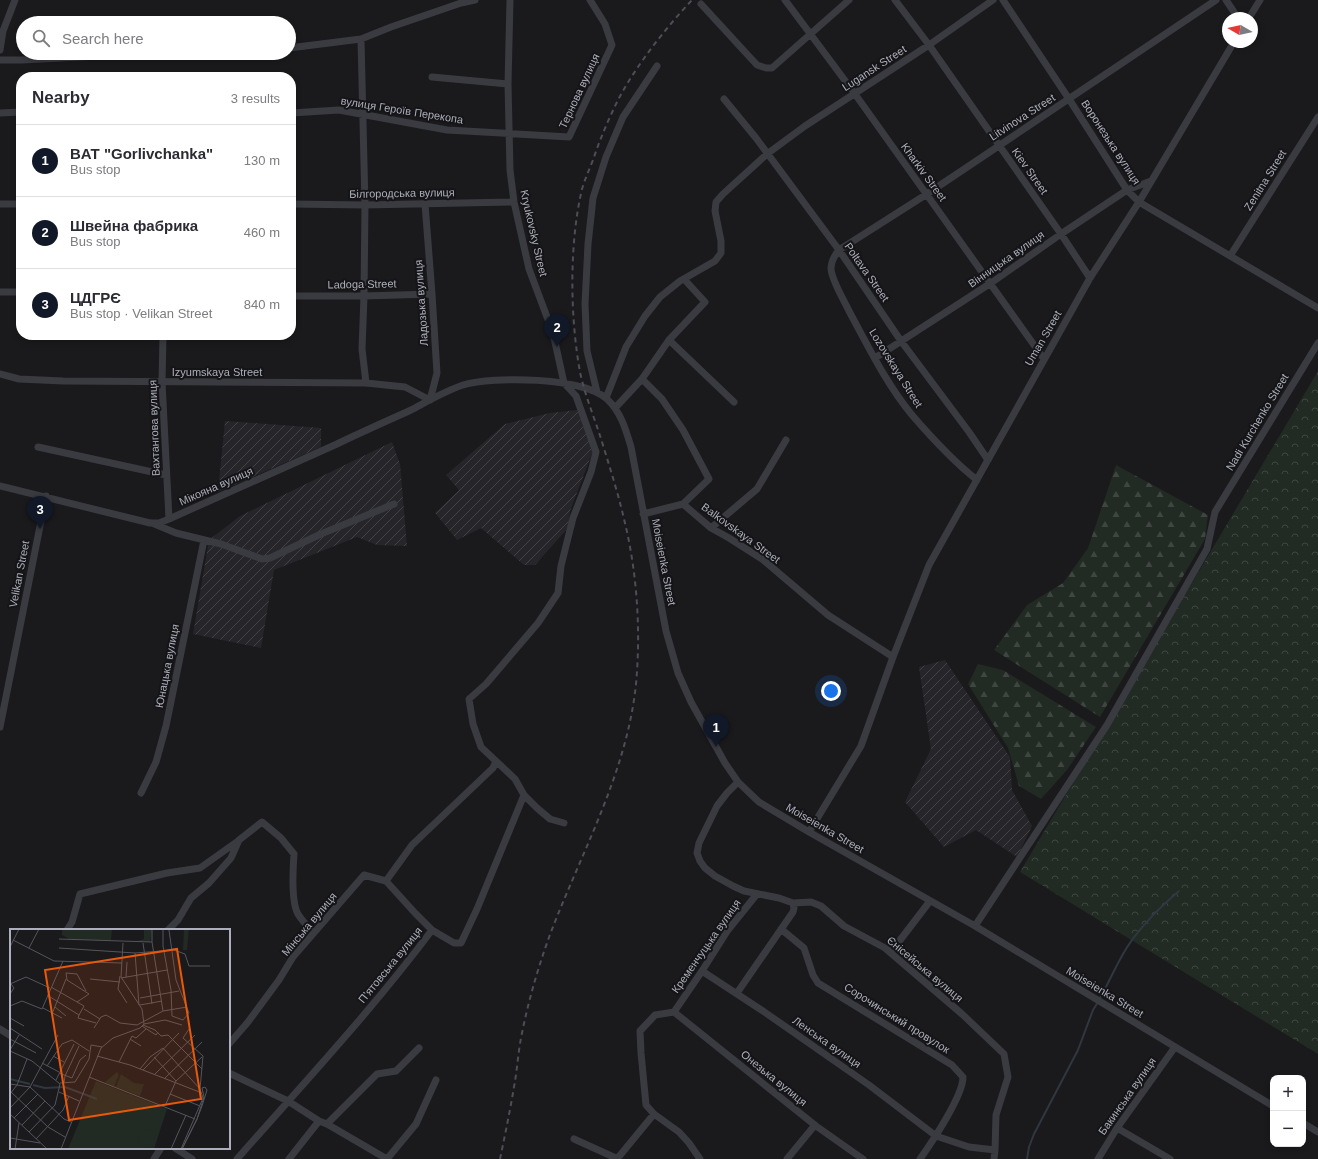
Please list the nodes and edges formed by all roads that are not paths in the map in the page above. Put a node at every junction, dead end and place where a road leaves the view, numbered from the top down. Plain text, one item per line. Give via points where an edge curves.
1 (15, 0) edge
2 (475, 0) edge
3 (510, 0) edge
4 (590, 0) edge
5 (785, 0) edge
6 (849, 0) edge
7 (895, 0) edge
8 (993, 0) edge
9 (1003, 0) edge
10 (1216, 0) edge
11 (1226, 0) edge
12 (1260, 0) edge
13 (701, 4) dead end
14 (1234, 12) edge
15 (1253, 12) edge
16 (811, 35) junction
17 (361, 39) junction
18 (929, 45) junction
19 (296, 47) edge
20 (1230, 48) edge
21 (0, 50) edge
22 (0, 60) edge
23 (16, 60) edge
24 (657, 66) dead end
25 (432, 77) dead end
26 (508, 84) junction
27 (855, 94) junction
28 (724, 99) dead end
29 (1069, 99) junction
30 (16, 112) edge
31 (0, 113) edge
32 (296, 113) edge
33 (363, 116) junction
34 (1318, 117) edge
35 (509, 134) junction
36 (998, 146) junction
37 (767, 154) junction
38 (1151, 181) junction
39 (1127, 190) junction
40 (926, 194) junction
41 (514, 202) junction
42 (1139, 202) junction
43 (0, 204) edge
44 (16, 204) edge
45 (296, 204) edge
46 (425, 204) junction
47 (365, 205) junction
48 (1061, 234) junction
49 (839, 250) junction
50 (1230, 256) junction
51 (1090, 278) junction
52 (684, 279) junction
53 (991, 284) junction
54 (0, 292) edge
55 (16, 292) edge
56 (432, 294) junction
57 (296, 296) edge
58 (364, 296) junction
59 (1318, 308) edge
60 (163, 340) edge
61 (669, 340) junction
62 (901, 341) junction
63 (1318, 343) edge
64 (875, 358) junction
65 (1044, 358) junction
66 (0, 374) edge
67 (642, 379) junction
68 (162, 382) junction
69 (366, 383) junction
70 (564, 383) junction
71 (595, 391) junction
72 (606, 398) junction
73 (430, 400) junction
74 (734, 402) dead end
75 (615, 408) junction
76 (786, 440) dead end
77 (38, 447) dead end
78 (988, 460) junction
79 (166, 475) junction
80 (977, 480) junction
81 (0, 486) edge
82 (46, 496) junction
83 (394, 504) dead end
84 (683, 504) junction
85 (643, 514) junction
86 (169, 520) junction
87 (150, 523) junction
88 (711, 528) junction
89 (204, 540) junction
90 (893, 657) junction
91 (0, 727) edge
92 (496, 761) junction
93 (738, 782) junction
94 (141, 793) dead end
95 (524, 795) junction
96 (564, 823) dead end
97 (809, 832) junction
98 (239, 840) junction
99 (386, 881) junction
100 (757, 894) junction
101 (930, 901) junction
102 (793, 903) junction
103 (974, 926) junction
104 (68, 929) edge
105 (169, 929) edge
106 (781, 929) junction
107 (432, 930) junction
108 (313, 934) junction
109 (891, 952) junction
110 (702, 971) junction
111 (737, 993) junction
112 (674, 1012) junction
113 (0, 1029) edge
114 (10, 1035) edge
115 (230, 1043) edge
116 (1175, 1047) junction
117 (419, 1048) dead end
118 (230, 1073) edge
119 (436, 1080) dead end
120 (288, 1101) junction
121 (1270, 1104) edge
122 (654, 1114) junction
123 (319, 1121) junction
124 (327, 1124) junction
125 (815, 1125) junction
126 (1306, 1125) edge
127 (1117, 1128) junction
128 (1318, 1132) edge
129 (936, 1136) junction
130 (574, 1139) dead end
131 (160, 1149) edge
132 (177, 1149) edge
133 (995, 1150) junction
134 (154, 1159) edge
135 (192, 1159) edge
136 (237, 1159) edge
137 (289, 1159) edge
138 (387, 1159) edge
139 (618, 1159) edge
140 (700, 1159) edge
141 (787, 1159) edge
142 (863, 1159) edge
143 (920, 1159) edge
144 (994, 1159) edge
145 (1098, 1159) edge
146 (1170, 1159) edge

1 - 21 street via 3,31
2 - 17 street
3 - 26 street, Kryukovsky Street
4 - 35 street, Тернова вулиця via 605,24 612,45 569,137
5 - 16 street, Kharkiv Street
6 - 16 street
7 - 18 street, Kiev Street
8 - 18 street, Lugansk Street
9 - 29 street, Воронезька вулиця
10 - 29 street, Litvinova Street
11 - 14 street
12 - 15 street
13 - 16 street via 757,66 772,68
16 - 27 street, Kharkiv Street
17 - 19 street
17 - 33 street
18 - 27 street, Lugansk Street
18 - 36 street, Kiev Street
20 - 38 street, Uman Street
22 - 23 street
24 - 71 street via 623,117 606,157 594,198 588,244 585,304 587,351
25 - 26 street
26 - 35 street, Kryukovsky Street
27 - 37 street, Lugansk Street
27 - 40 street, Kharkiv Street
28 - 37 street, Poltava Street
29 - 36 street, Litvinova Street
29 - 39 street, Воронезька вулиця
30 - 31 street
32 - 33 street, вулиця Героїв Перекопа via 339,110
33 - 35 street, вулиця Героїв Перекопа via 447,130
33 - 47 street
34 - 50 street, Zenitna Street
35 - 41 street, Kryukovsky Street
36 - 40 street, Litvinova Street
36 - 48 street, Kiev Street
37 - 49 street, Poltava Street
37 - 52 street, Lugansk Street via 716,202 721,252 715,261
38 - 39 street, Вінницька вулиця
38 - 42 street, Uman Street
39 - 42 street, Воронезька вулиця
39 - 48 street, Вінницька вулиця
40 - 49 street, Litvinova Street
40 - 53 street, Kharkiv Street
41 - 46 street, Білгородська вулиця
41 - 70 street, Kryukovsky Street via 529,269 553,333
42 - 50 street, Воронезька вулиця
42 - 51 street, Uman Street
43 - 44 street
45 - 47 street, Білгородська вулиця
46 - 47 street, Білгородська вулиця
46 - 56 street, Ладозька вулиця
47 - 58 street
48 - 51 street, Kiev Street
48 - 53 street, Вінницька вулиця
49 - 62 street, Poltava Street
49 - 64 street, Lozovskaya Street via 833,256 831,269 839,291
50 - 59 street, Воронезька вулиця
51 - 65 street, Uman Street
52 - 61 street via 705,302
52 - 72 street via 660,297 645,316 626,347
53 - 62 street, Вінницька вулиця
53 - 65 street, Kharkiv Street
54 - 55 street
56 - 58 street, Ladoga Street
56 - 73 street, Ладозька вулиця via 437,373
57 - 58 street, Ladoga Street
58 - 69 street via 362,349
60 - 68 street, Вахтангова вулиця
61 - 67 street
61 - 74 street
62 - 64 street, Вінницька вулиця
62 - 78 street, Poltava Street
63 - 103 street, Nadi Kurchenko Street via 1215,512 1207,549 1107,725
64 - 80 street, Lozovskaya Street via 912,414
65 - 78 street, Uman Street
66 - 68 street, Izyumskaya Street via 19,379
67 - 75 street
67 - 84 street, Balkovskaya Street via 662,399 683,430 710,479
68 - 69 street, Izyumskaya Street
68 - 79 street, Вахтангова вулиця
69 - 73 street, Izyumskaya Street via 405,387
70 - 71 street, Мікояна вулиця
70 - 73 street, Мікояна вулиця via 490,380 465,385
70 - 92 street via 576,396 596,452 573,518 561,566 558,593 538,623 486,684 469,699 473,724 481,747
71 - 72 street, Moiseienka Street
72 - 75 street, Moiseienka Street
73 - 86 street, Мікояна вулиця
75 - 85 street, Moiseienka Street via 626,431
76 - 88 street via 757,489
77 - 79 street
78 - 80 street, Uman Street
79 - 86 street, Вахтангова вулиця
80 - 90 street, Uman Street via 929,565
81 - 82 street, Мікояна вулиця
82 - 87 street, Мікояна вулиця
82 - 91 street, Velikan Street
83 - 89 street via 270,558 262,559
84 - 85 street
84 - 88 street, Balkovskaya Street
85 - 93 street, Moiseienka Street via 666,631 678,672 689,699
86 - 87 street, Мікояна вулиця
87 - 89 street
88 - 90 street, Balkovskaya Street via 762,559 828,615
89 - 94 street, Юнацька вулиця via 166,726 156,762
90 - 97 street, Uman Street via 861,746
92 - 95 street via 515,779
92 - 99 street via 493,768 412,845
93 - 97 street, Moiseienka Street via 759,802
93 - 100 street, Єнісейська вулиця via 717,806 698,843 696,853 705,868 715,876 733,886
95 - 96 street via 550,819
95 - 107 street, П’ятовська вулиця via 461,943 454,943
97 - 101 street, Moiseienka Street
98 - 104 street via 200,868 167,873 80,894
98 - 105 street via 231,858 209,883 191,898 178,920
98 - 108 street via 262,822 281,838 294,854 297,913
99 - 107 street
99 - 108 street, Мінська вулиця via 364,875
100 - 102 street, Єнісейська вулиця
100 - 110 street, Кременчуцька вулиця via 728,930
101 - 103 street, Moiseienka Street
101 - 109 street
102 - 106 street via 794,908
102 - 109 street, Єнісейська вулиця via 811,902 821,906 844,926
103 - 116 street, Moiseienka Street
106 - 111 street
106 - 129 street, Сорочинський провулок via 804,948 818,982 952,1065 963,1077 962,1087
107 - 120 street, П’ятовська вулиця via 356,1024
108 - 115 street, Мінська вулиця
109 - 133 street, Єнісейська вулиця via 1004,1054 1008,1077 996,1115
110 - 111 street, Ленська вулиця
110 - 112 street, Кременчуцька вулиця
111 - 129 street, Ленська вулиця via 869,1085
112 - 122 street via 655,1016 640,1031 646,1105
112 - 125 street, Онезька вулиця
113 - 114 street
116 - 121 street, Moiseienka Street
116 - 127 street, Бакинська вулиця
117 - 124 street via 396,1071 377,1074
118 - 120 street
119 - 138 street via 416,1124
120 - 123 street
120 - 136 street, П’ятовська вулиця
122 - 139 street
122 - 140 street via 678,1132
123 - 124 street
123 - 137 street
124 - 138 street
125 - 141 street
125 - 142 street, Онезька вулиця
126 - 128 street
127 - 145 street, Бакинська вулиця
127 - 146 street
129 - 133 street, Ленська вулиця via 969,1147
129 - 143 street
130 - 139 street
131 - 134 street
132 - 135 street
133 - 144 street

